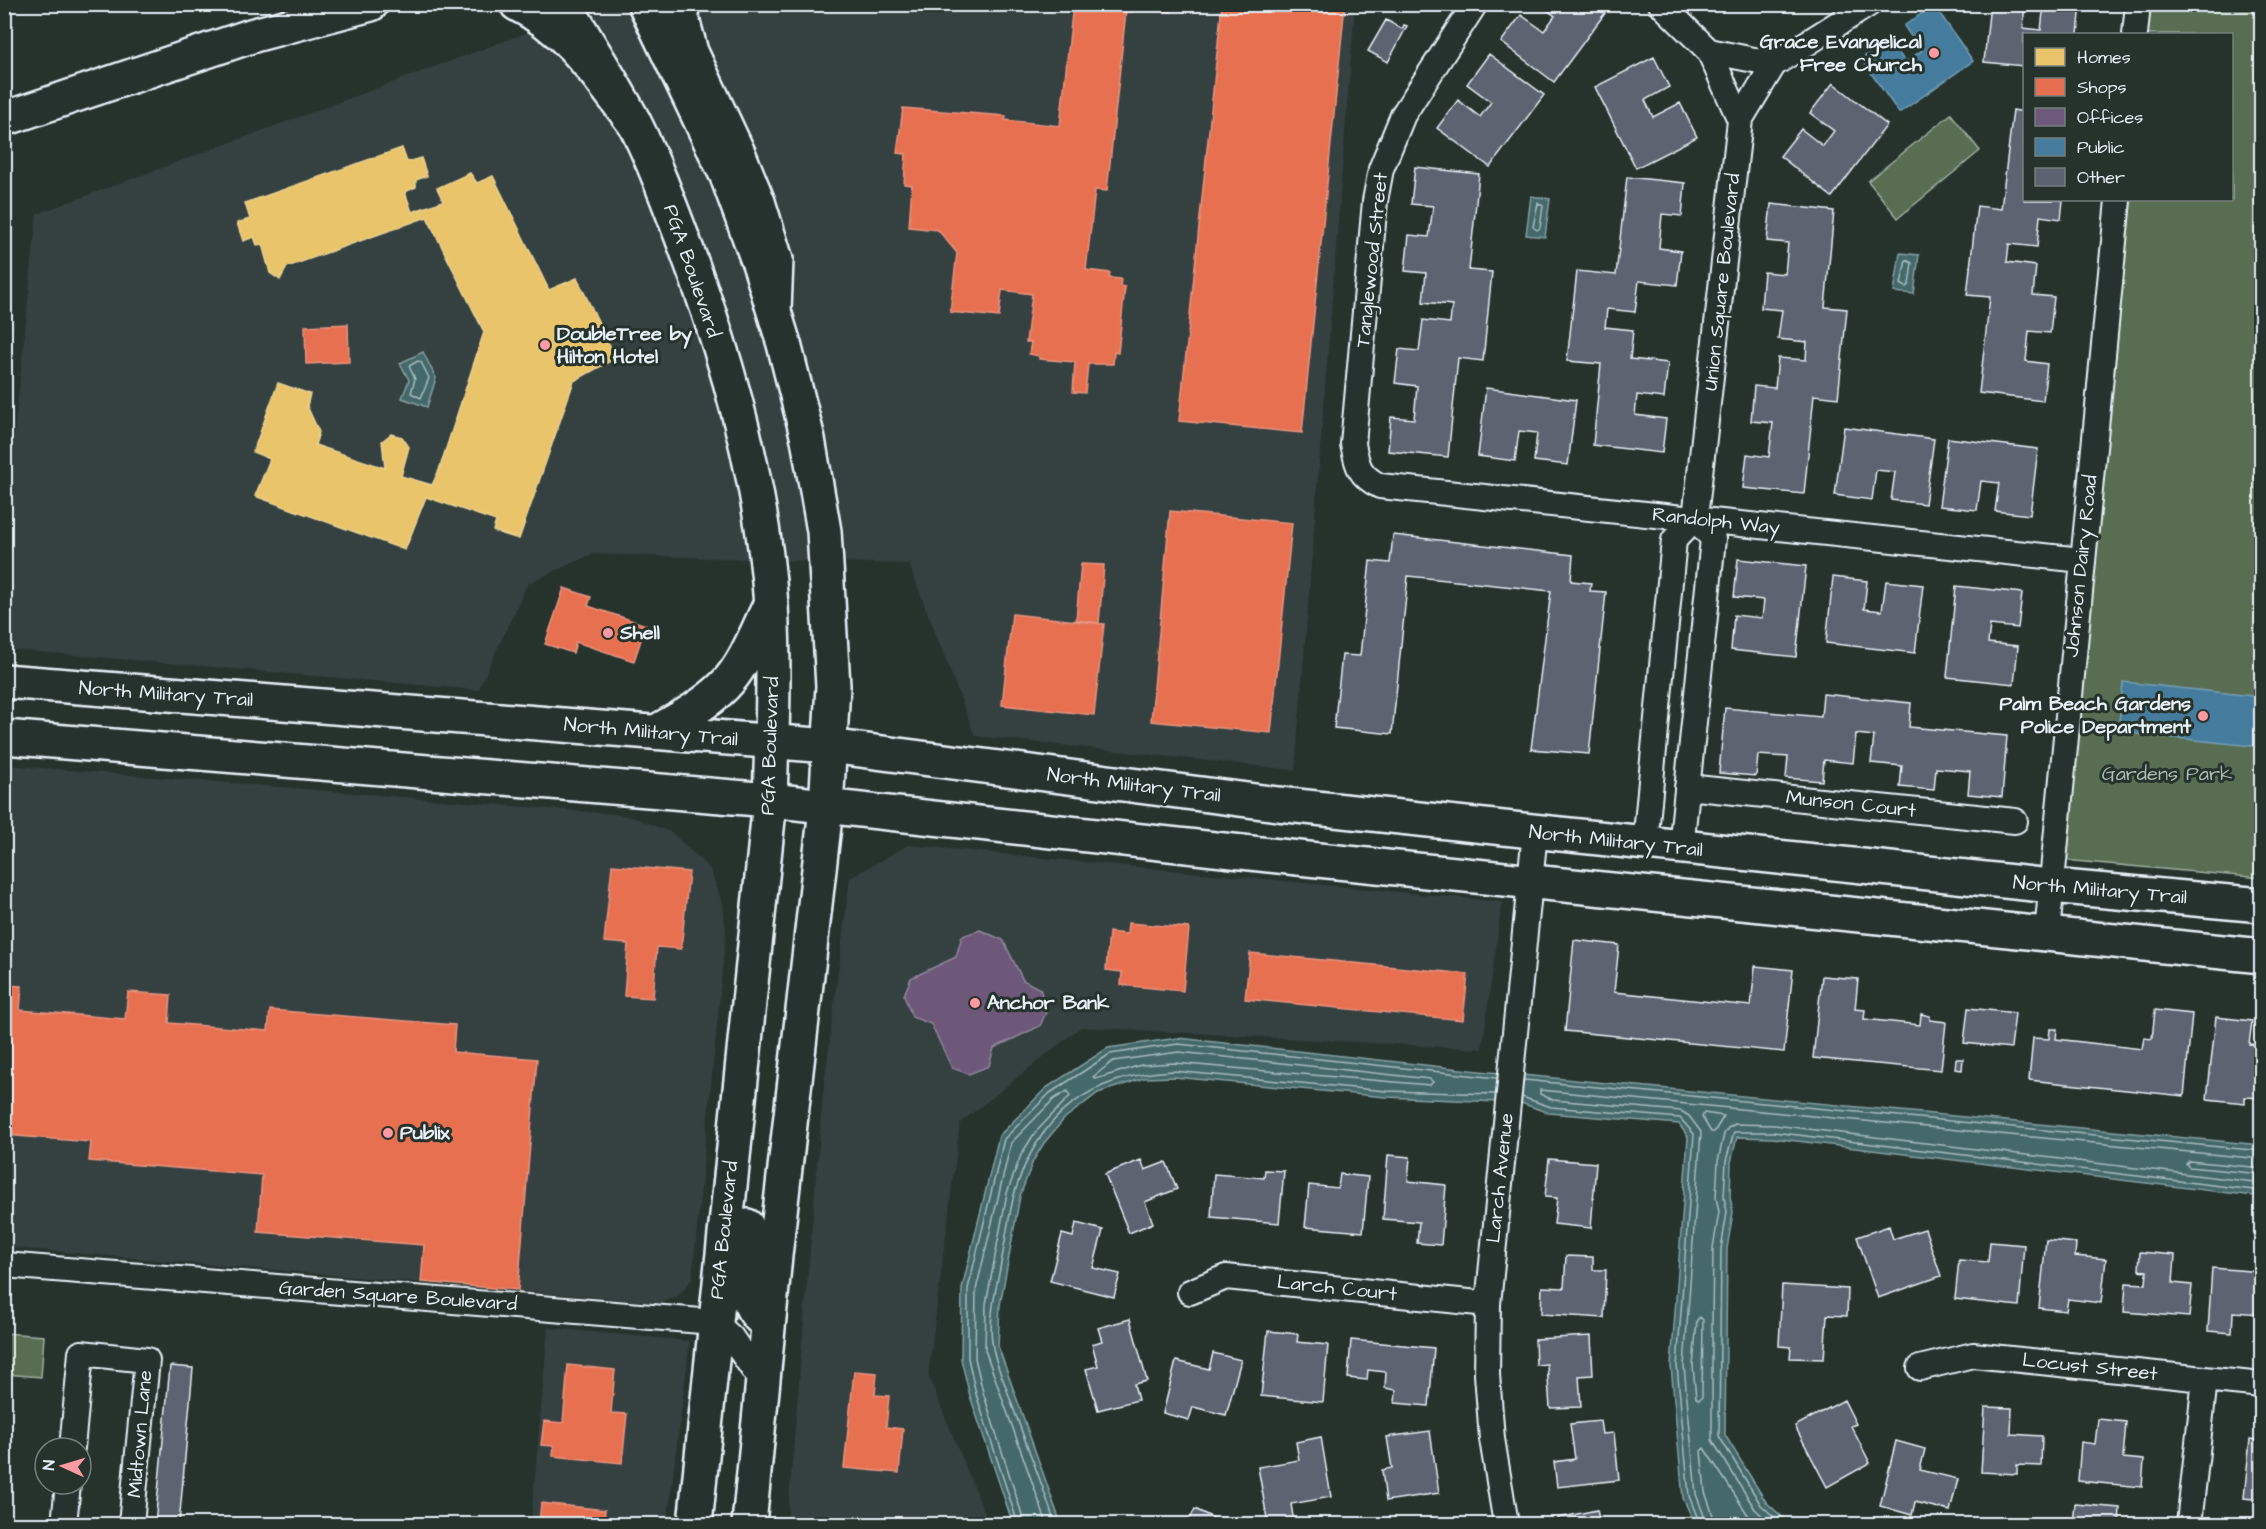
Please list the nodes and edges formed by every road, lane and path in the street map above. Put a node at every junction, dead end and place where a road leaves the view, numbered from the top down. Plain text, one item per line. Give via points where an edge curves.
1 (315, 4) edge
2 (371, 4) edge
3 (517, 4) edge
4 (565, 4) edge
5 (645, 4) edge
6 (678, 4) edge
7 (1475, 4) edge
8 (1661, 4) edge
9 (1869, 4) edge
10 (2138, 4) edge
11 (2135, 33) edge
12 (254, 35) junction
13 (1709, 51) junction
14 (1774, 64) junction
15 (4, 118) edge
16 (1740, 120) junction
17 (634, 123) junction
18 (2118, 201) edge
19 (774, 310) junction
20 (1357, 468) joint
21 (1695, 518) junction
22 (2082, 560) junction
23 (771, 604) junction
24 (4, 681) edge
25 (656, 732) junction
26 (4, 737) edge
27 (772, 741) junction
28 (830, 746) junction
29 (1687, 787) junction
30 (770, 800) junction
31 (826, 808) junction
32 (2016, 820) dead end
33 (1536, 832) junction
34 (1645, 844) junction
35 (1681, 848) junction
36 (1530, 880) junction
37 (2051, 886) junction
38 (2262, 906) edge
39 (2047, 933) junction
40 (2262, 956) edge
41 (733, 1155) junction
42 (4, 1265) edge
43 (1190, 1292) dead end
44 (1488, 1304) junction
45 (714, 1322) junction
46 (768, 1324) junction
47 (1920, 1368) dead end
48 (2205, 1379) junction
49 (762, 1382) junction
50 (2262, 1385) edge
51 (73, 1436) edge
52 (67, 1496) edge
53 (64, 1524) edge
54 (131, 1524) edge
55 (695, 1524) edge
56 (749, 1524) edge
57 (1506, 1524) edge
58 (2189, 1524) edge

1 - 12 main road
2 - 12 main road
3 - 17 main road via 567,37
4 - 17 main road, PGA Boulevard
5 - 19 main road via 727,176
6 - 19 main road via 691,52 758,202 776,260
7 - 20 street, Tanglewood Street via 1403,115 1381,169 1353,444
8 - 13 street
9 - 14 street
10 - 11 street
12 - 15 main road
13 - 14 street
13 - 16 street
14 - 16 street
16 - 21 street, Union Square Boulevard
17 - 23 main road, PGA Boulevard via 701,286 738,411 761,517
18 - 22 street, Johnson Dairy Road
19 - 28 main road via 808,439 824,531 833,686
20 - 21 street, Randolph Way via 1367,480 1380,486
21 - 22 street, Randolph Way
21 - 29 street via 1713,538
21 - 34 street via 1674,540
22 - 37 street, Johnson Dairy Road
23 - 25 main road via 726,684 706,702
23 - 27 main road, PGA Boulevard
24 - 25 main road, North Military Trail
25 - 27 main road, North Military Trail
26 - 30 main road
27 - 28 main road, North Military Trail
27 - 30 main road, PGA Boulevard
28 - 31 main road
28 - 33 main road, North Military Trail via 1278,804
29 - 32 street, Munson Court
29 - 35 street
30 - 31 main road
30 - 41 main road, PGA Boulevard
31 - 36 main road
31 - 46 main road
33 - 34 main road, North Military Trail
33 - 36 street, Larch Avenue
34 - 35 main road, North Military Trail
35 - 37 main road, North Military Trail
36 - 39 main road
36 - 44 street, Larch Avenue
37 - 38 main road, North Military Trail
37 - 39 street, Johnson Dairy Road
39 - 40 main road
41 - 45 main road, PGA Boulevard
41 - 46 main road via 744,1182 747,1227 742,1269 746,1287 762,1320
42 - 45 street, Garden Square Boulevard
43 - 44 street, Larch Court via 1226,1277
44 - 57 street, Larch Avenue via 1487,1374 1492,1438
45 - 49 street via 731,1337
45 - 55 main road, PGA Boulevard
46 - 49 main road
47 - 48 street, Locust Street via 1973,1355
48 - 50 street, Locust Street
48 - 58 street
49 - 56 main road
51 - 54 street, Midtown Lane via 81,1353 147,1360
52 - 53 street

